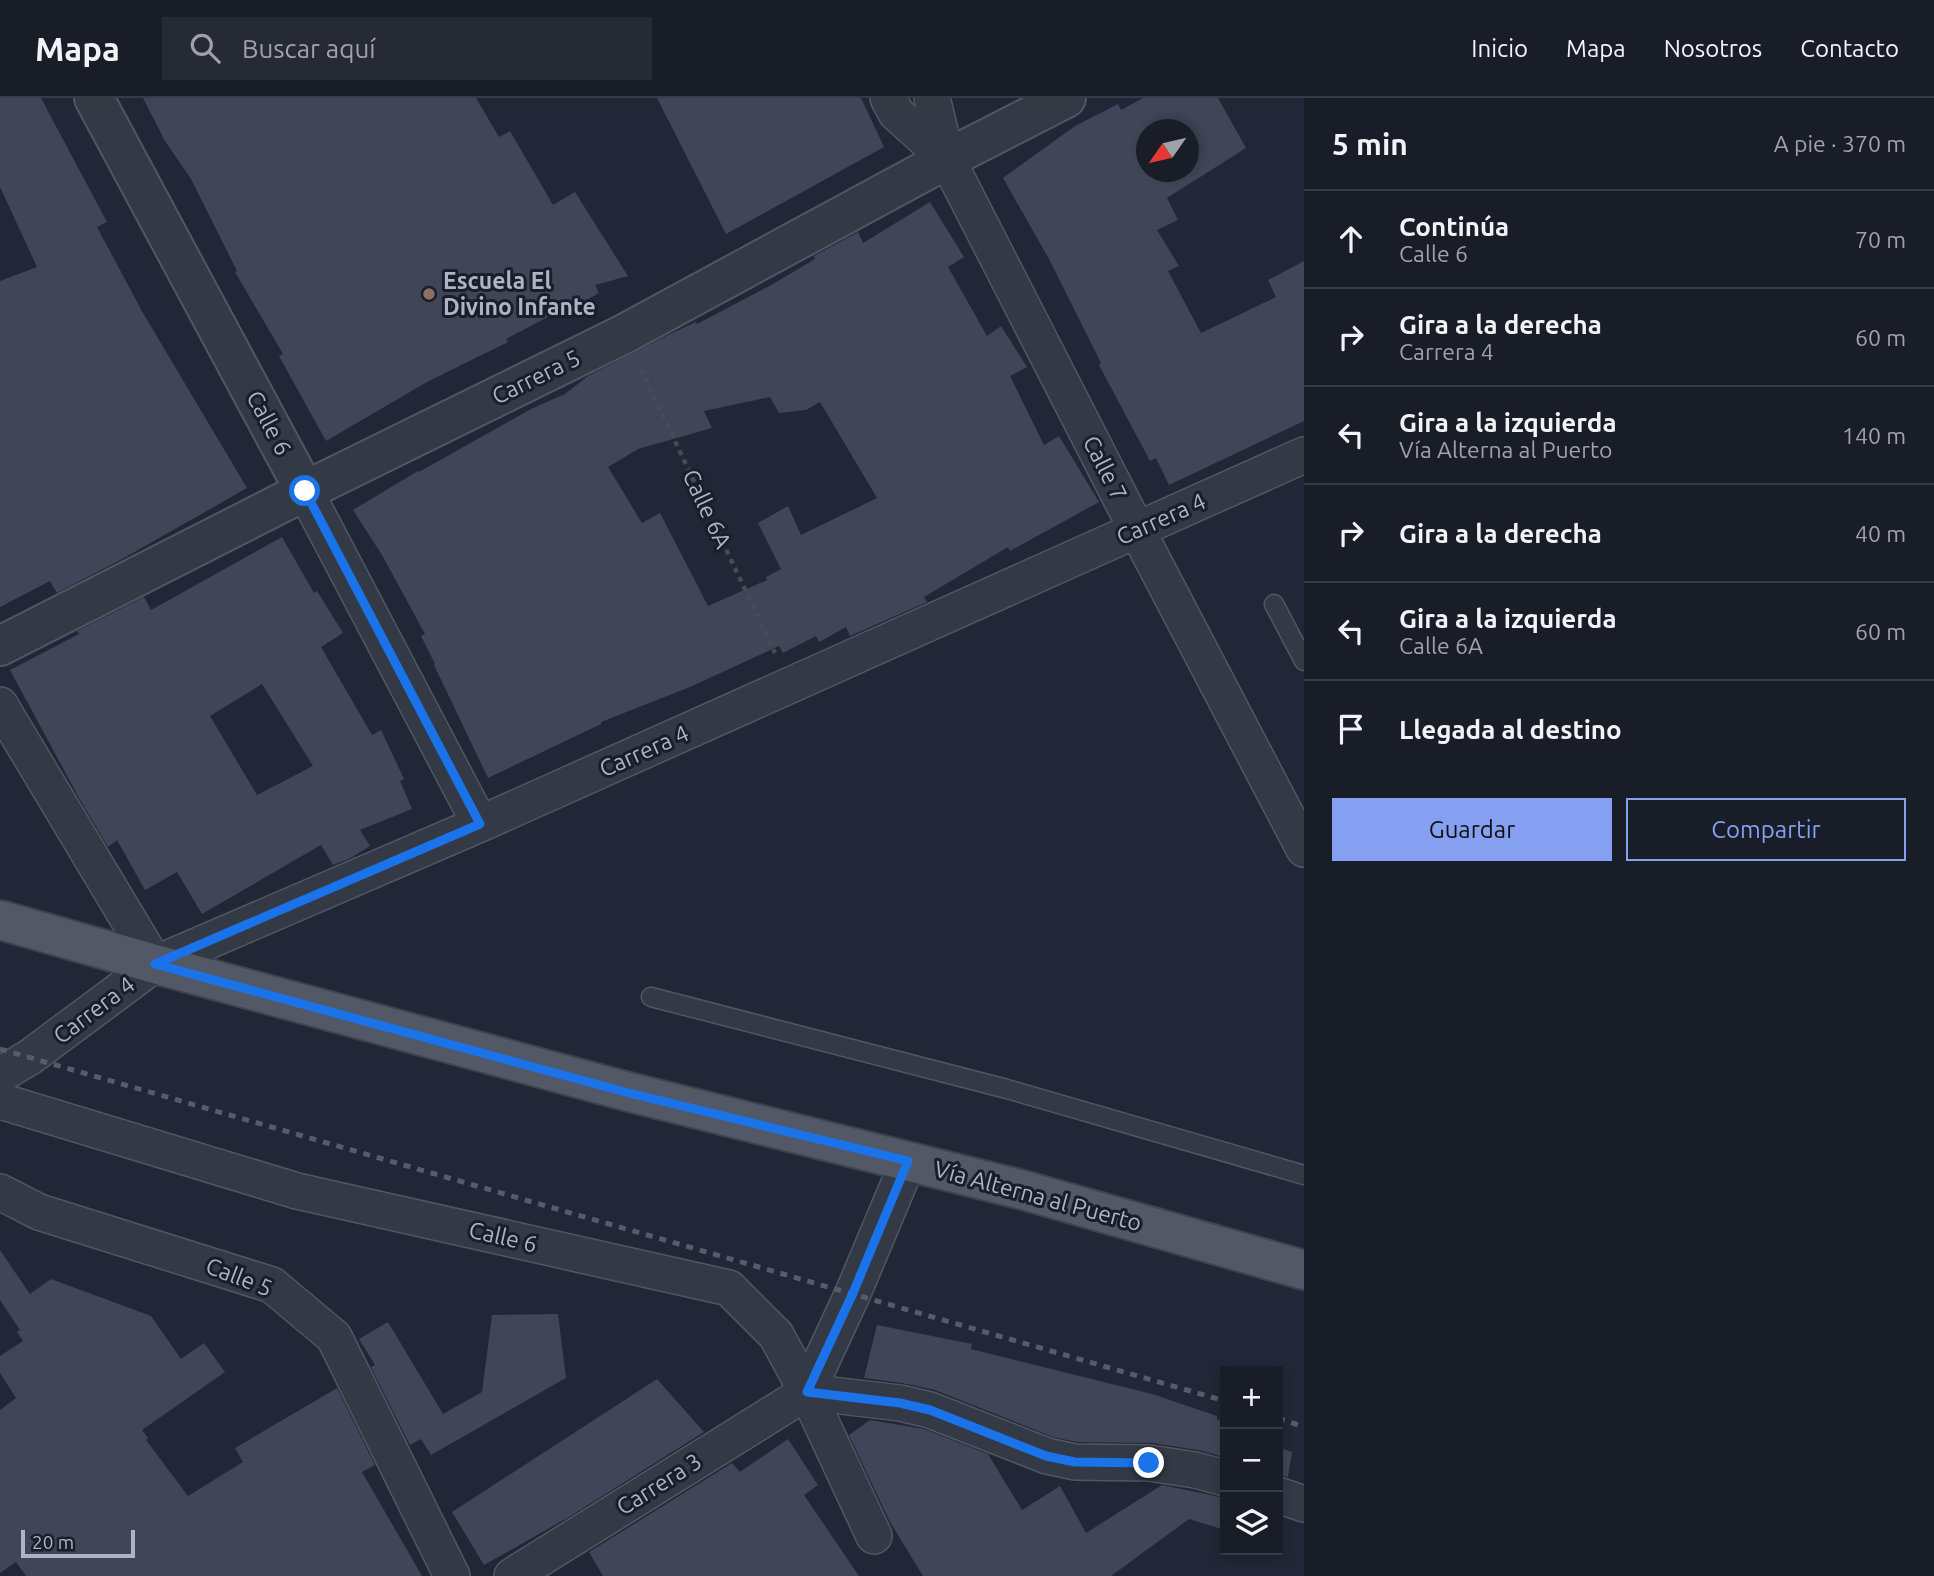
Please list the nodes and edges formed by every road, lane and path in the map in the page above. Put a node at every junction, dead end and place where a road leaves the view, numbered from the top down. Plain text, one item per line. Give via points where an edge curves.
1 (94, 98) edge
2 (888, 98) edge
3 (932, 98) edge
4 (1066, 98) edge
5 (947, 159) junction
6 (624, 334) junction
7 (1304, 455) edge
8 (305, 491) junction
9 (1137, 530) junction
10 (1274, 604) dead end
11 (0, 646) edge
12 (1304, 661) edge
13 (791, 685) junction
14 (0, 705) edge
15 (480, 824) junction
16 (1304, 849) edge
17 (0, 920) edge
18 (155, 964) junction
19 (651, 997) dead end
20 (0, 1075) edge
21 (0, 1101) edge
22 (908, 1161) junction
23 (1304, 1175) edge
24 (0, 1192) edge
25 (1304, 1270) edge
26 (807, 1392) junction
27 (1220, 1477) edge
28 (1283, 1497) edge
29 (1304, 1504) edge
30 (874, 1536) dead end
31 (452, 1576) edge
32 (512, 1576) edge

1 - 8 street, Calle 6
2 - 5 street, Calle 7 via 896,113
3 - 5 street, Calle 7
4 - 5 street, Carrera 5
5 - 6 street, Carrera 5
5 - 9 street, Calle 7
6 - 8 street, Carrera 5
6 - 13 path, Calle 6A
7 - 9 street, Carrera 4
8 - 11 street, Carrera 5
8 - 15 street, Calle 6
9 - 13 street, Carrera 4
9 - 16 street, Calle 7
10 - 12 lane
13 - 15 street, Carrera 4
14 - 18 street
15 - 18 street, Carrera 4
17 - 18 main road, Vía Alterna al Puerto
18 - 20 street, Carrera 4
18 - 22 main road, Vía Alterna al Puerto via 629,1093
19 - 23 lane via 1006,1089
21 - 26 street, Calle 6 via 297,1191 729,1288 776,1335
22 - 25 main road, Vía Alterna al Puerto
22 - 26 street
24 - 31 street, Calle 5 via 39,1212 272,1285 334,1337
26 - 27 street via 930,1410 1046,1456 1075,1462 1149,1463
26 - 30 street, Calle 6
26 - 32 street, Carrera 3
28 - 29 street

